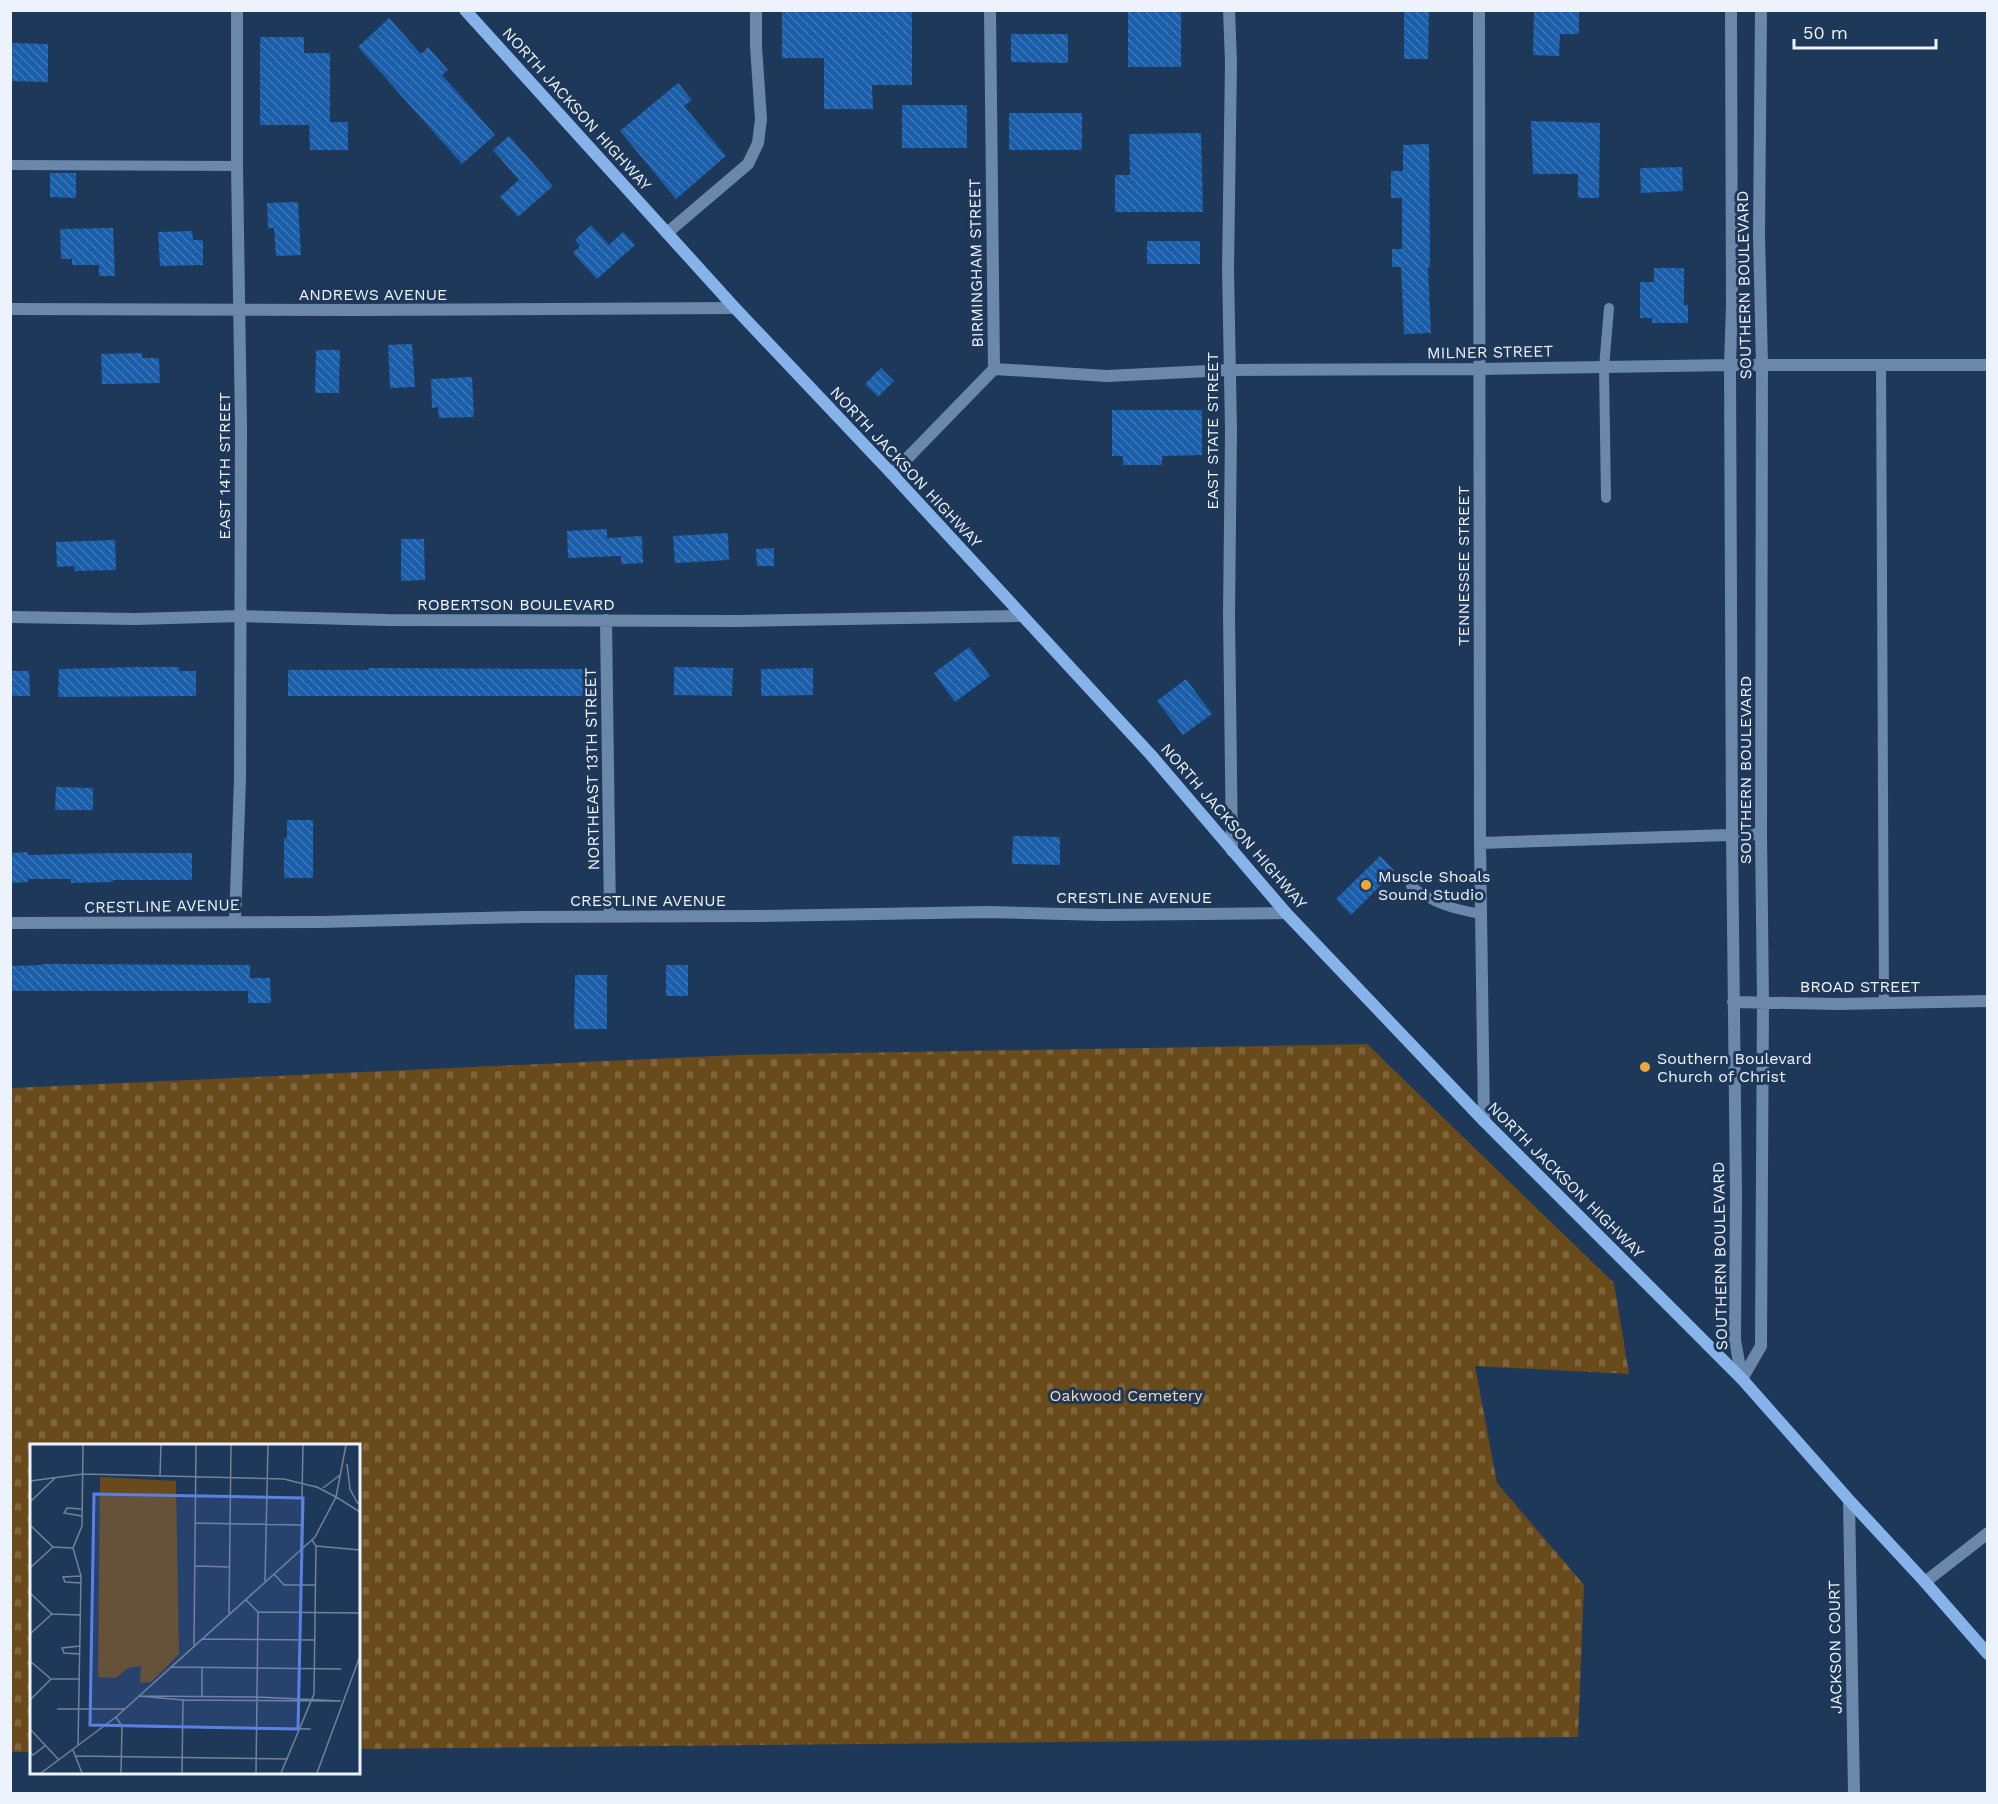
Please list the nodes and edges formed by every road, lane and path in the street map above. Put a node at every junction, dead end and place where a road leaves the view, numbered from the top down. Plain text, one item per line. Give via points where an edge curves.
1 (237, 10) edge
2 (465, 10) edge
3 (756, 10) edge
4 (990, 10) edge
5 (1229, 10) edge
6 (1479, 10) edge
7 (1731, 10) edge
8 (1761, 10) edge
9 (10, 165) edge
10 (237, 166) junction
11 (666, 233) junction
12 (735, 308) junction
13 (1609, 308) dead end
14 (10, 309) edge
15 (240, 310) junction
16 (1730, 364) junction
17 (1762, 365) junction
18 (1881, 365) junction
19 (1988, 365) edge
20 (1604, 367) junction
21 (994, 369) junction
22 (1480, 369) junction
23 (1228, 370) junction
24 (892, 474) junction
25 (1606, 498) dead end
26 (240, 616) junction
27 (1021, 616) junction
28 (10, 617) edge
29 (606, 620) junction
30 (1761, 834) junction
31 (1732, 835) junction
32 (1480, 843) junction
33 (1232, 851) junction
34 (1411, 886) dead end
35 (1286, 913) junction
36 (1481, 914) junction
37 (610, 917) junction
38 (235, 921) junction
39 (10, 923) edge
40 (1988, 1001) edge
41 (1733, 1002) junction
42 (1763, 1002) junction
43 (1884, 1003) junction
44 (1484, 1121) junction
45 (1742, 1380) junction
46 (1849, 1500) junction
47 (1988, 1533) edge
48 (1925, 1582) junction
49 (1988, 1654) edge
50 (1854, 1794) edge

1 - 10 street, EAST 14TH STREET
2 - 11 main road, NORTH JACKSON HIGHWAY
3 - 11 street via 761,119 758,143 748,164
4 - 21 street, BIRMINGHAM STREET
5 - 23 street, EAST STATE STREET
6 - 22 street, TENNESSEE STREET
7 - 16 street, SOUTHERN BOULEVARD
8 - 17 street, SOUTHERN BOULEVARD
9 - 10 lane
10 - 15 street, EAST 14TH STREET
11 - 12 main road, NORTH JACKSON HIGHWAY
12 - 15 street, ANDREWS AVENUE
12 - 24 main road, NORTH JACKSON HIGHWAY
13 - 20 lane
14 - 15 street, ANDREWS AVENUE
15 - 26 street, EAST 14TH STREET
16 - 17 street, MILNER STREET
16 - 20 street, MILNER STREET
16 - 31 street, SOUTHERN BOULEVARD
17 - 18 street, MILNER STREET
17 - 30 street, SOUTHERN BOULEVARD
18 - 19 street, MILNER STREET
18 - 43 lane
20 - 22 street, MILNER STREET
20 - 25 lane
21 - 23 street, MILNER STREET via 1107,376
21 - 24 street, BIRMINGHAM STREET
22 - 23 street, MILNER STREET
22 - 32 street, TENNESSEE STREET
23 - 33 street, EAST STATE STREET
24 - 27 main road, NORTH JACKSON HIGHWAY
26 - 28 street, ROBERTSON BOULEVARD
26 - 29 street, ROBERTSON BOULEVARD
26 - 38 street, EAST 14TH STREET
27 - 29 street, ROBERTSON BOULEVARD
27 - 33 main road, NORTH JACKSON HIGHWAY via 1151,756
29 - 37 street, NORTHEAST 13TH STREET
30 - 31 street
30 - 42 street, SOUTHERN BOULEVARD
31 - 32 street
31 - 41 street, SOUTHERN BOULEVARD
32 - 36 street, TENNESSEE STREET
33 - 35 main road, NORTH JACKSON HIGHWAY
34 - 36 lane via 1427,899
35 - 37 street, CRESTLINE AVENUE
35 - 44 main road, NORTH JACKSON HIGHWAY
36 - 44 street, TENNESSEE STREET
37 - 38 street, CRESTLINE AVENUE
38 - 39 street, CRESTLINE AVENUE
40 - 43 street, BROAD STREET
41 - 42 street, BROAD STREET
41 - 45 street, SOUTHERN BOULEVARD via 1735,1340
42 - 43 street, BROAD STREET
42 - 45 street, SOUTHERN BOULEVARD via 1761,1346
44 - 45 main road, NORTH JACKSON HIGHWAY
45 - 46 main road, NORTH JACKSON HIGHWAY
46 - 48 main road, NORTH JACKSON HIGHWAY
46 - 50 street, JACKSON COURT
47 - 48 street
48 - 49 main road, NORTH JACKSON HIGHWAY

